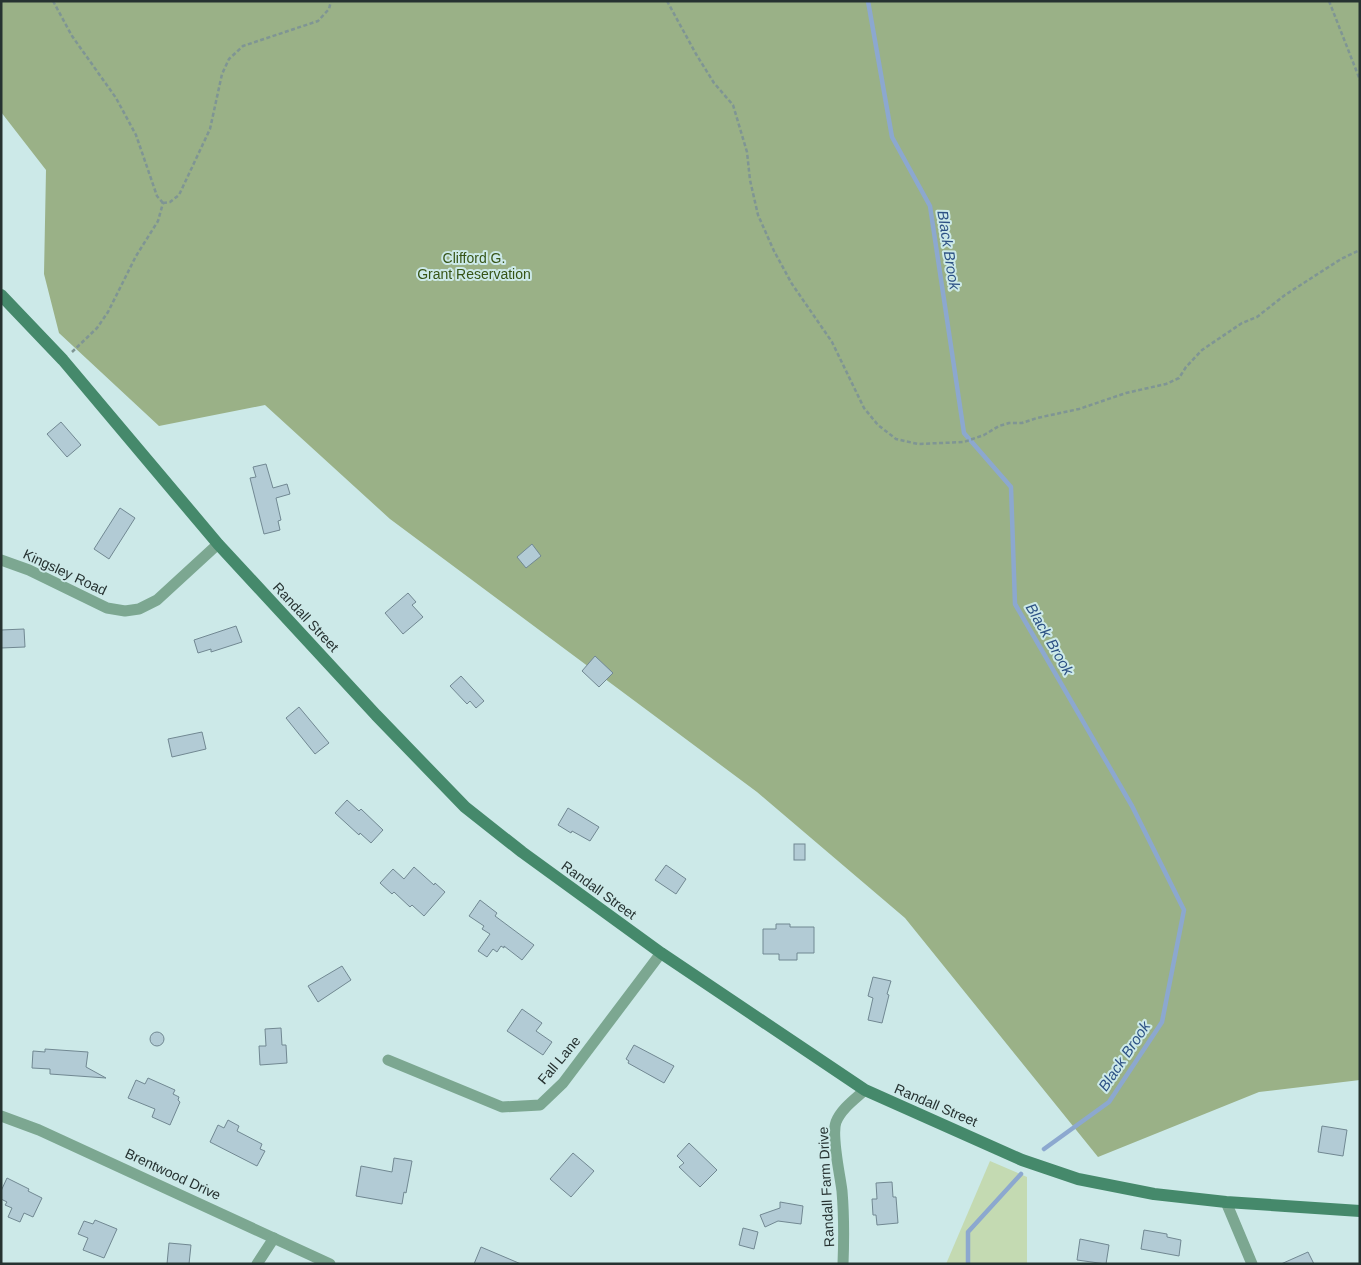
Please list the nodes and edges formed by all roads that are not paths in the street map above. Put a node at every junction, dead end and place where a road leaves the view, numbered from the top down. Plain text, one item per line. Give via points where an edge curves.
1 (1, 295) edge
2 (218, 544) junction
3 (1, 560) edge
4 (660, 953) junction
5 (388, 1060) dead end
6 (865, 1090) junction
7 (1, 1116) edge
8 (1226, 1202) junction
9 (1360, 1211) edge
10 (274, 1238) junction
11 (257, 1264) edge
12 (330, 1264) edge
13 (843, 1264) edge
14 (1252, 1264) edge

1 - 2 street, Randall Street via 63,360
2 - 3 street, Kingsley Road via 157,600 140,609 117,611
2 - 4 street, Randall Street via 465,807
4 - 5 street, Fall Lane via 563,1083 540,1105 502,1107
4 - 6 street, Randall Street
6 - 8 street, Randall Street via 1022,1160 1078,1179 1154,1194
6 - 13 street, Randall Farm Drive via 845,1108 836,1122 842,1189
7 - 10 street, Brentwood Drive via 48,1134
8 - 9 street, Randall Street
8 - 14 street
10 - 11 street
10 - 12 street, Brentwood Drive

